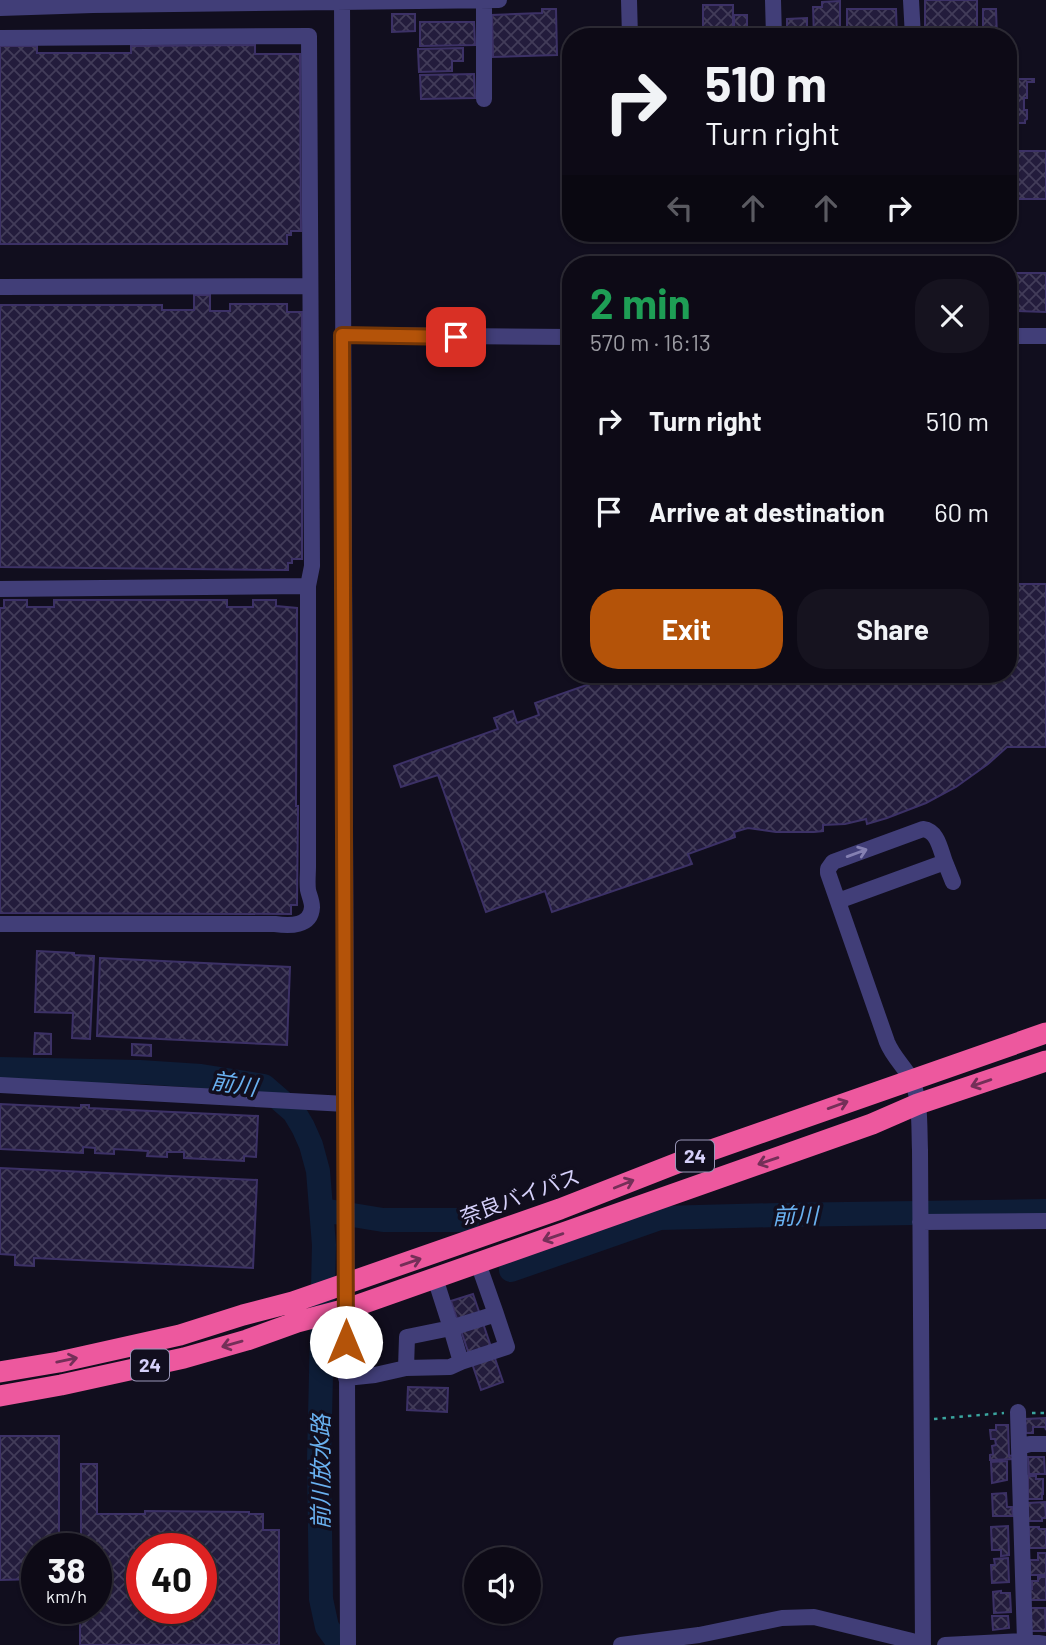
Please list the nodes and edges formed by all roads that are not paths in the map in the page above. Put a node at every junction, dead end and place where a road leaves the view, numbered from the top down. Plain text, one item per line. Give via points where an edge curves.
1 (484, 0) edge
2 (499, 0) edge
3 (629, 0) edge
4 (773, 0) edge
5 (911, 0) edge
6 (342, 1) edge
7 (0, 8) edge
8 (630, 28) edge
9 (774, 28) edge
10 (912, 28) edge
11 (0, 38) edge
12 (485, 99) dead end
13 (310, 286) junction
14 (0, 287) edge
15 (342, 335) junction
16 (1017, 336) edge
17 (1046, 336) edge
18 (562, 337) edge
19 (308, 586) junction
20 (0, 589) edge
21 (945, 862) junction
22 (953, 882) dead end
23 (838, 901) junction
24 (0, 924) edge
25 (1046, 1033) edge
26 (1046, 1061) edge
27 (912, 1080) junction
28 (0, 1086) edge
29 (346, 1104) junction
30 (918, 1104) junction
31 (920, 1213) junction
32 (1046, 1221) edge
33 (478, 1263) junction
34 (435, 1278) junction
35 (337, 1287) junction
36 (295, 1312) junction
37 (338, 1312) junction
38 (496, 1314) junction
39 (451, 1328) junction
40 (461, 1362) junction
41 (406, 1368) junction
42 (0, 1372) edge
43 (346, 1378) junction
44 (0, 1396) edge
45 (1018, 1412) road end
46 (1046, 1444) edge
47 (1019, 1447) junction
48 (348, 1637) edge
49 (921, 1642) edge
50 (1025, 1642) junction
51 (1046, 1644) edge
52 (621, 1645) edge
53 (945, 1645) edge

1 - 2 street
1 - 6 street
1 - 12 street
3 - 8 street
4 - 9 street
5 - 10 street
6 - 7 street
6 - 15 street
11 - 13 street via 309,36
13 - 14 street
13 - 19 street via 312,566
15 - 18 street
15 - 29 street
16 - 17 street
19 - 20 street
19 - 24 street via 308,889 312,908 307,918 289,926
21 - 22 street
21 - 23 street
23 -> 21 street via 828,873 832,862 923,829 934,833
23 - 27 street via 887,1042
25 - 27 highway, 奈良バイパス / 24
26 -> 30 highway, 奈良バイパス / 24
27 - 30 street
35 -> 27 highway, 奈良バイパス / 24
28 - 29 street
29 - 35 street
30 - 31 street
30 -> 33 highway, 奈良バイパス / 24 via 872,1125
31 - 32 street
31 - 49 street
33 - 34 highway, 奈良バイパス / 24
33 - 38 street
34 - 37 highway, 奈良バイパス / 24
34 - 39 street
35 - 36 highway, 奈良バイパス / 24
35 - 37 street
36 - 37 highway, 奈良バイパス / 24
42 -> 36 highway, 奈良バイパス / 24 via 180,1335 243,1315
36 -> 44 highway, 奈良バイパス / 24 via 247,1340 184,1358
37 - 43 street
38 - 39 street
38 - 40 street via 507,1347
39 - 40 street
39 - 41 street via 407,1337
40 - 41 street via 450,1367
41 - 43 street
43 - 48 street
45 - 47 street
46 - 47 street
47 - 50 street
49 - 52 street via 814,1617 782,1618
50 - 51 street
50 - 53 street

